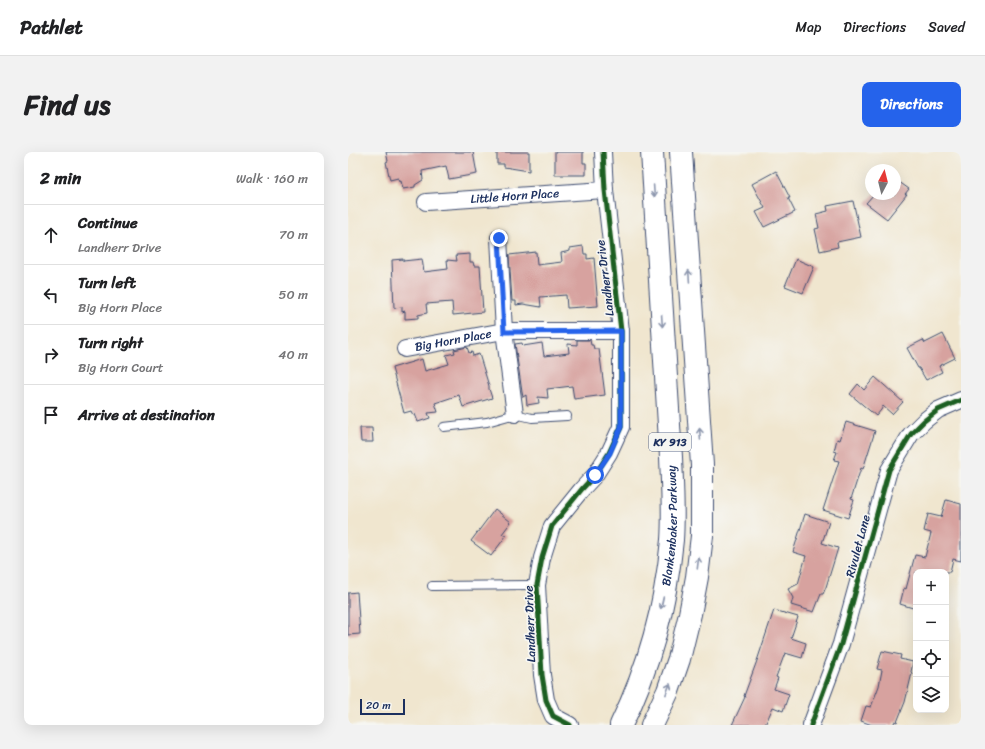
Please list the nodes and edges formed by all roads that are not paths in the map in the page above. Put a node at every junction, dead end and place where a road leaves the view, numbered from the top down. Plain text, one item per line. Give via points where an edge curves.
1 (603, 152) edge
2 (652, 152) edge
3 (681, 152) edge
4 (605, 190) junction
5 (426, 202) dead end
6 (499, 238) dead end
7 (621, 331) junction
8 (504, 332) junction
9 (405, 349) dead end
10 (961, 400) edge
11 (515, 414) junction
12 (567, 416) dead end
13 (444, 427) dead end
14 (537, 585) junction
15 (432, 586) dead end
16 (570, 725) edge
17 (622, 725) edge
18 (652, 725) edge
19 (811, 725) edge

1 - 4 street, Landherr Drive
2 -> 17 main road, Blankenbaker Parkway / KY 913 via 671,457 672,539 666,585 656,627 644,671
18 -> 3 main road, KY 913 via 679,659 697,577 702,536 702,465
4 - 5 street, Little Horn Place
4 - 7 street, Landherr Drive
6 - 8 street
7 - 8 street, Big Horn Place
7 - 14 street, Landherr Drive via 621,427 610,453 595,475 552,526
8 - 9 street, Big Horn Place
8 - 11 street
10 - 19 street, Rivulet Lane via 938,410 924,421 911,434 889,470 841,644
11 - 12 lane via 532,418
11 - 13 lane via 487,422
14 - 15 lane
14 - 16 street, Landherr Drive via 542,675 546,700 553,716

